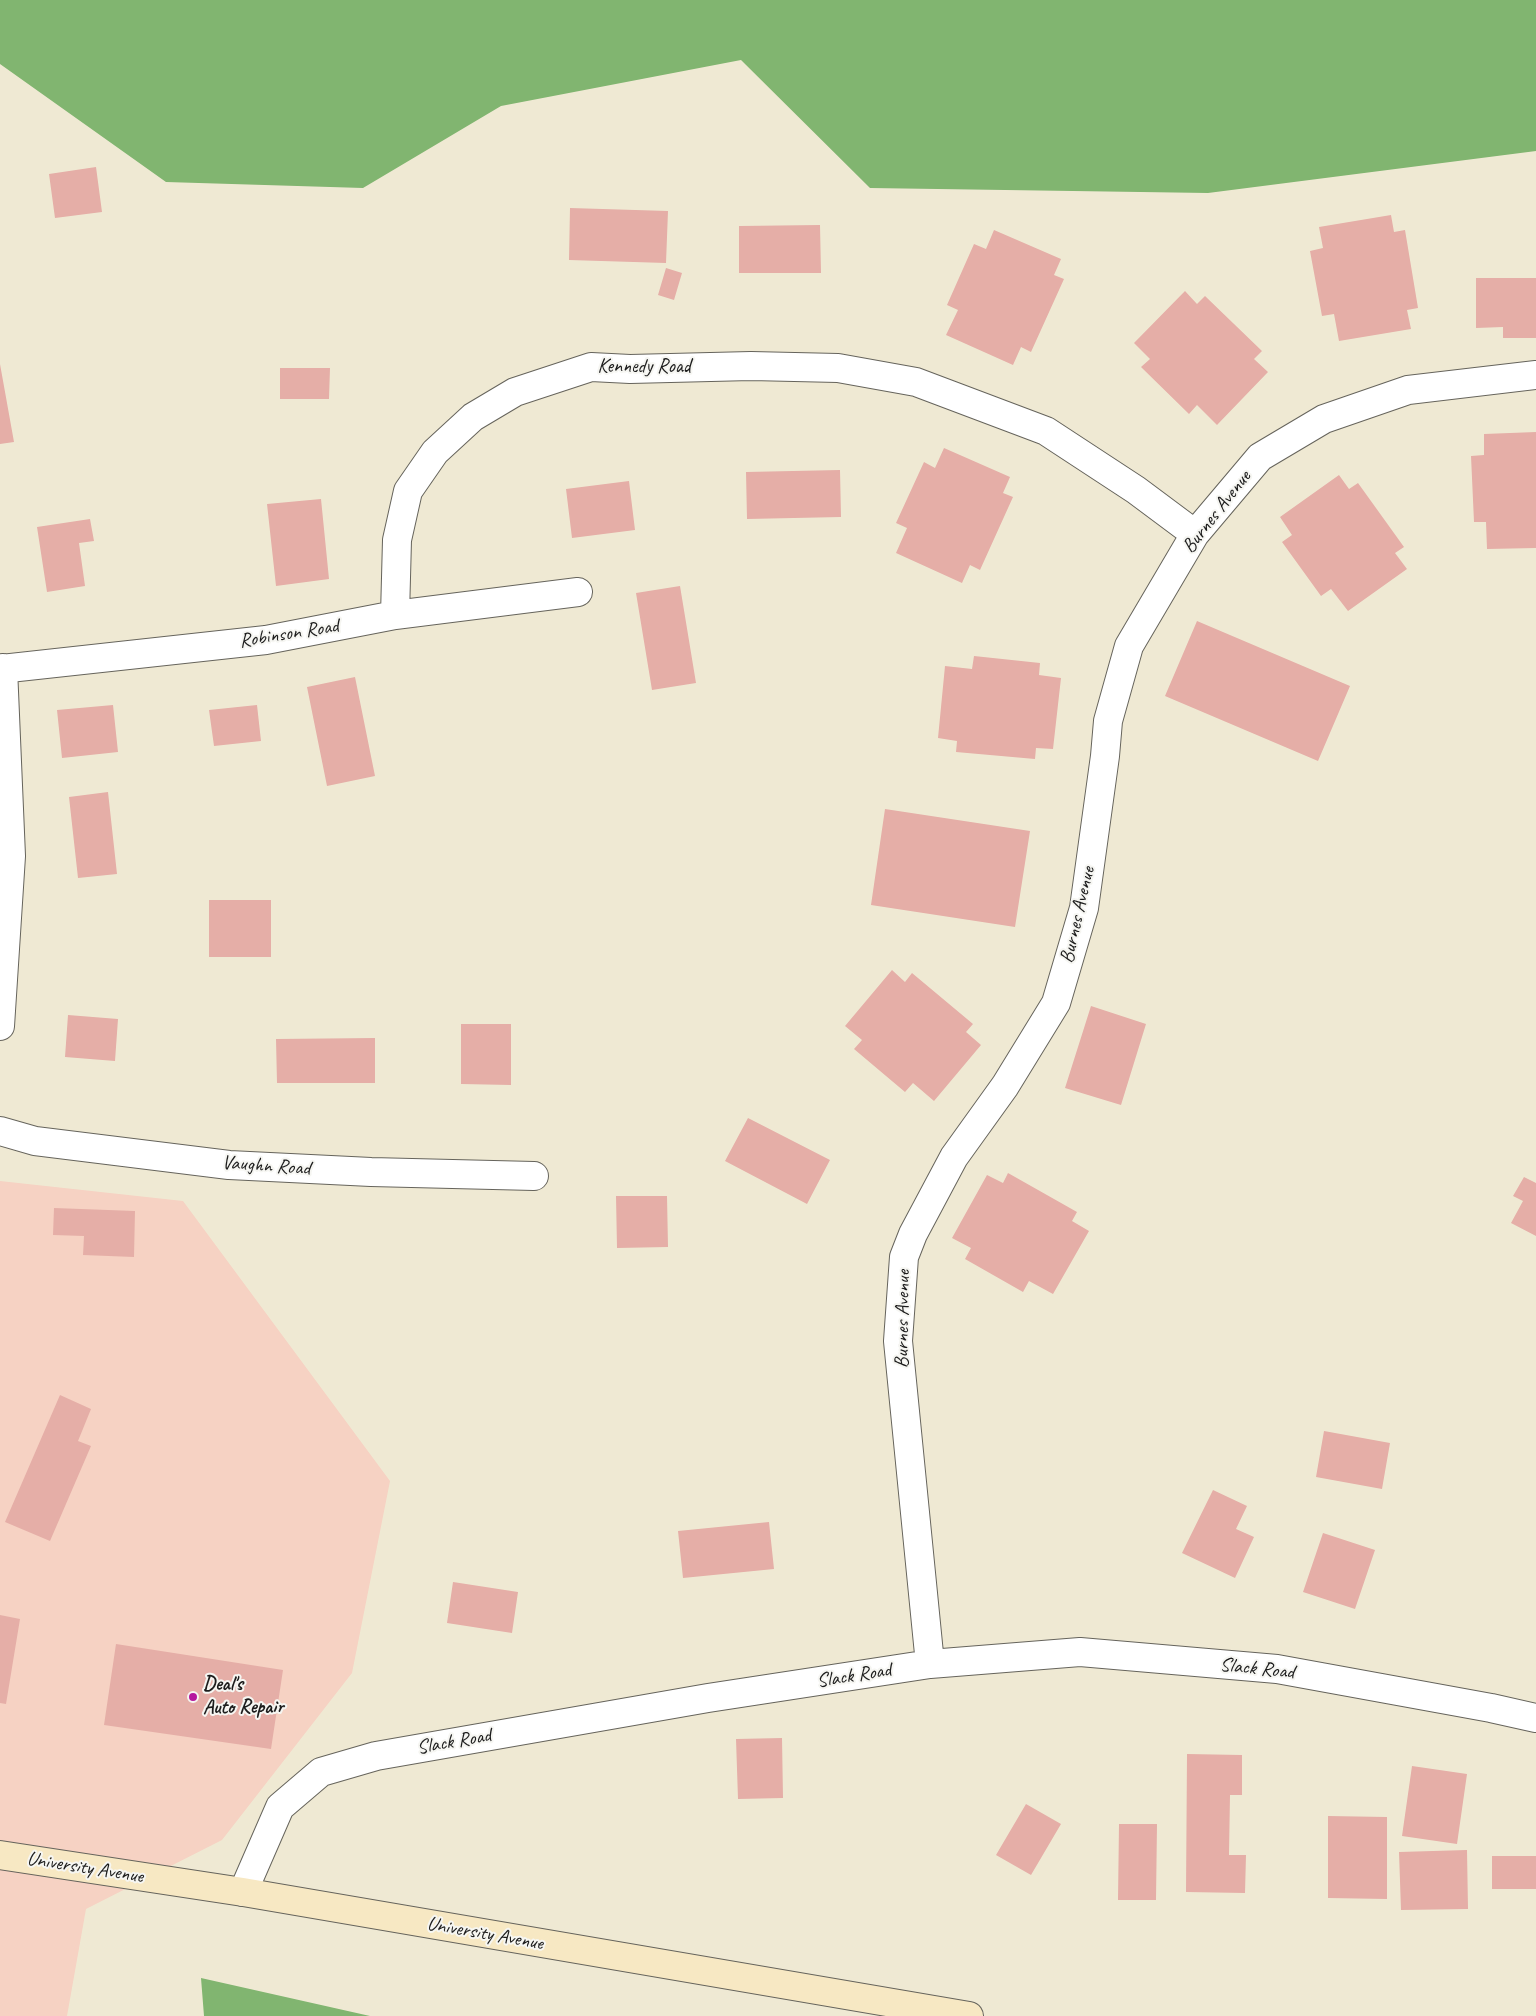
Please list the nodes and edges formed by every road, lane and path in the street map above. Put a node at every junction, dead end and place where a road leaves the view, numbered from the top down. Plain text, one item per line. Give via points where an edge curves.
1 (1536, 375) edge
2 (1195, 534) junction
3 (578, 592) dead end
4 (395, 615) junction
5 (1, 669) edge
6 (0, 1026) edge
7 (0, 1131) edge
8 (534, 1176) dead end
9 (930, 1664) junction
10 (1536, 1718) edge
11 (0, 1855) edge
12 (243, 1892) junction
13 (969, 2016) edge

1 - 2 street, Burnes Avenue via 1408,390 1324,420 1260,457
2 - 4 street, Kennedy Road via 1136,490 1046,431 916,382 838,368 592,367 515,392 474,417 435,452 408,491 397,540
2 - 9 street, Burnes Avenue via 1129,646 1108,721 1084,908 1056,1003 1005,1086 954,1157 904,1257 898,1341
3 - 4 street, Robinson Road
4 - 5 street, Robinson Road via 266,640
5 - 6 street via 11,856
7 - 8 street, Vaughn Road via 35,1141 229,1165
9 - 10 street, Slack Road via 1080,1652 1277,1669
9 - 12 street, Slack Road via 708,1698 376,1756 321,1772 280,1807
11 - 12 main road, University Avenue
12 - 13 main road, University Avenue

